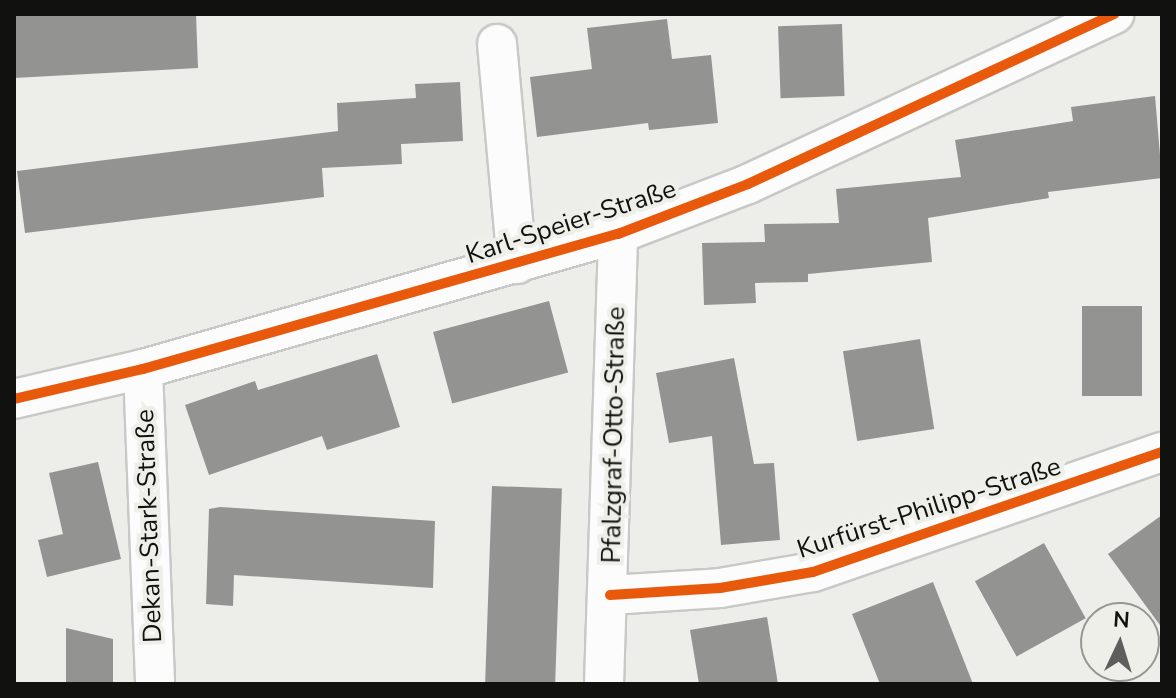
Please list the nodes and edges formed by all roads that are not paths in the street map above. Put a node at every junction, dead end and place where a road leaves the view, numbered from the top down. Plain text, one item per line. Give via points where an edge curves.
1 (1115, 14) edge
2 (497, 44) dead end
3 (618, 234) junction
4 (517, 264) junction
5 (143, 369) junction
6 (14, 399) edge
7 (1162, 452) edge
8 (610, 595) junction
9 (155, 684) edge
10 (604, 684) edge

1 - 3 street, Karl-Speier-Straße via 748,184
2 - 4 street, Karl-Speier-Straße
3 - 4 street, Karl-Speier-Straße
3 - 8 street, Pfalzgraf-Otto-Straße
4 - 5 street, Karl-Speier-Straße
5 - 6 street, Karl-Speier-Straße
5 - 9 street, Dekan-Stark-Straße
7 - 8 street, Kurfürst-Philipp-Straße via 813,572 720,588
8 - 10 street, Pfalzgraf-Otto-Straße

